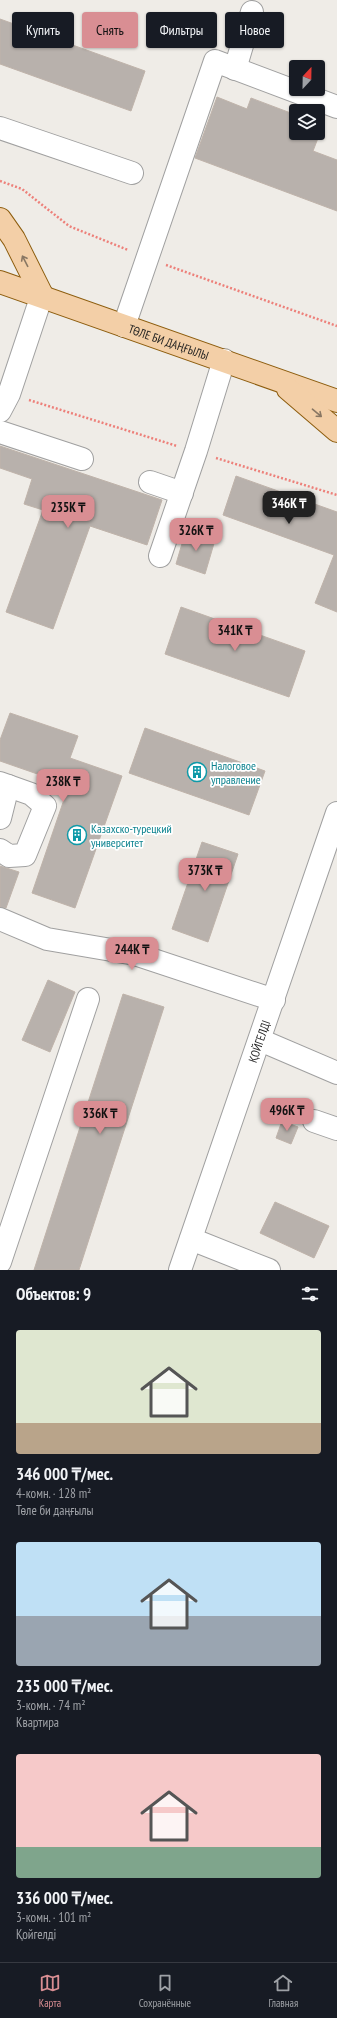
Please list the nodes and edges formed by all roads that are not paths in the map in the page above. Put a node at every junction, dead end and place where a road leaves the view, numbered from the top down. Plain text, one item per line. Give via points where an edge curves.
1 (241, 48) edge
2 (235, 68) junction
3 (337, 107) edge
4 (0, 128) edge
5 (132, 173) dead end
6 (0, 219) edge
7 (0, 282) edge
8 (42, 295) junction
9 (124, 326) junction
10 (224, 360) junction
11 (276, 379) junction
12 (337, 387) edge
13 (337, 401) edge
14 (4, 402) edge
15 (337, 431) edge
16 (0, 432) edge
17 (82, 459) dead end
18 (150, 482) dead end
19 (182, 493) junction
20 (160, 556) dead end
21 (4, 785) edge
22 (337, 813) edge
23 (0, 818) edge
24 (0, 850) edge
25 (329, 858) edge
26 (0, 919) edge
27 (88, 999) dead end
28 (274, 1000) junction
29 (260, 1040) junction
30 (337, 1073) edge
31 (314, 1121) dead end
32 (337, 1129) edge
33 (190, 1239) junction
34 (2, 1249) edge
35 (180, 1270) edge
36 (269, 1270) edge

1 - 2 street
2 - 3 street
2 - 9 street via 215,61
4 - 5 street
8 -> 6 main road via 14,239
7 - 8 main road, ТӨЛЕ БИ ДАҢҒЫЛЫ
8 - 9 main road, ТӨЛЕ БИ ДАҢҒЫЛЫ
8 - 14 street
9 - 10 main road, ТӨЛЕ БИ ДАҢҒЫЛЫ
10 - 11 main road, ТӨЛЕ БИ ДАҢҒЫЛЫ
10 - 19 street
11 - 12 main road
11 - 13 main road, ТӨЛЕ БИ ДАҢҒЫЛЫ
11 -> 15 main road
16 - 17 street
18 - 19 street
19 - 20 street
21 - 23 street
21 - 24 street via 31,794 45,806 25,855 9,856
22 - 25 street, ҚОЙГЕЛДІ
25 - 28 street, ҚОЙГЕЛДІ
26 - 28 street via 47,938 136,954
27 - 34 street
28 - 29 street, ҚОЙГЕЛДІ
29 - 30 street
29 - 33 street, ҚОЙГЕЛДІ
31 - 32 street
33 - 35 street, ҚОЙГЕЛДІ
33 - 36 street

